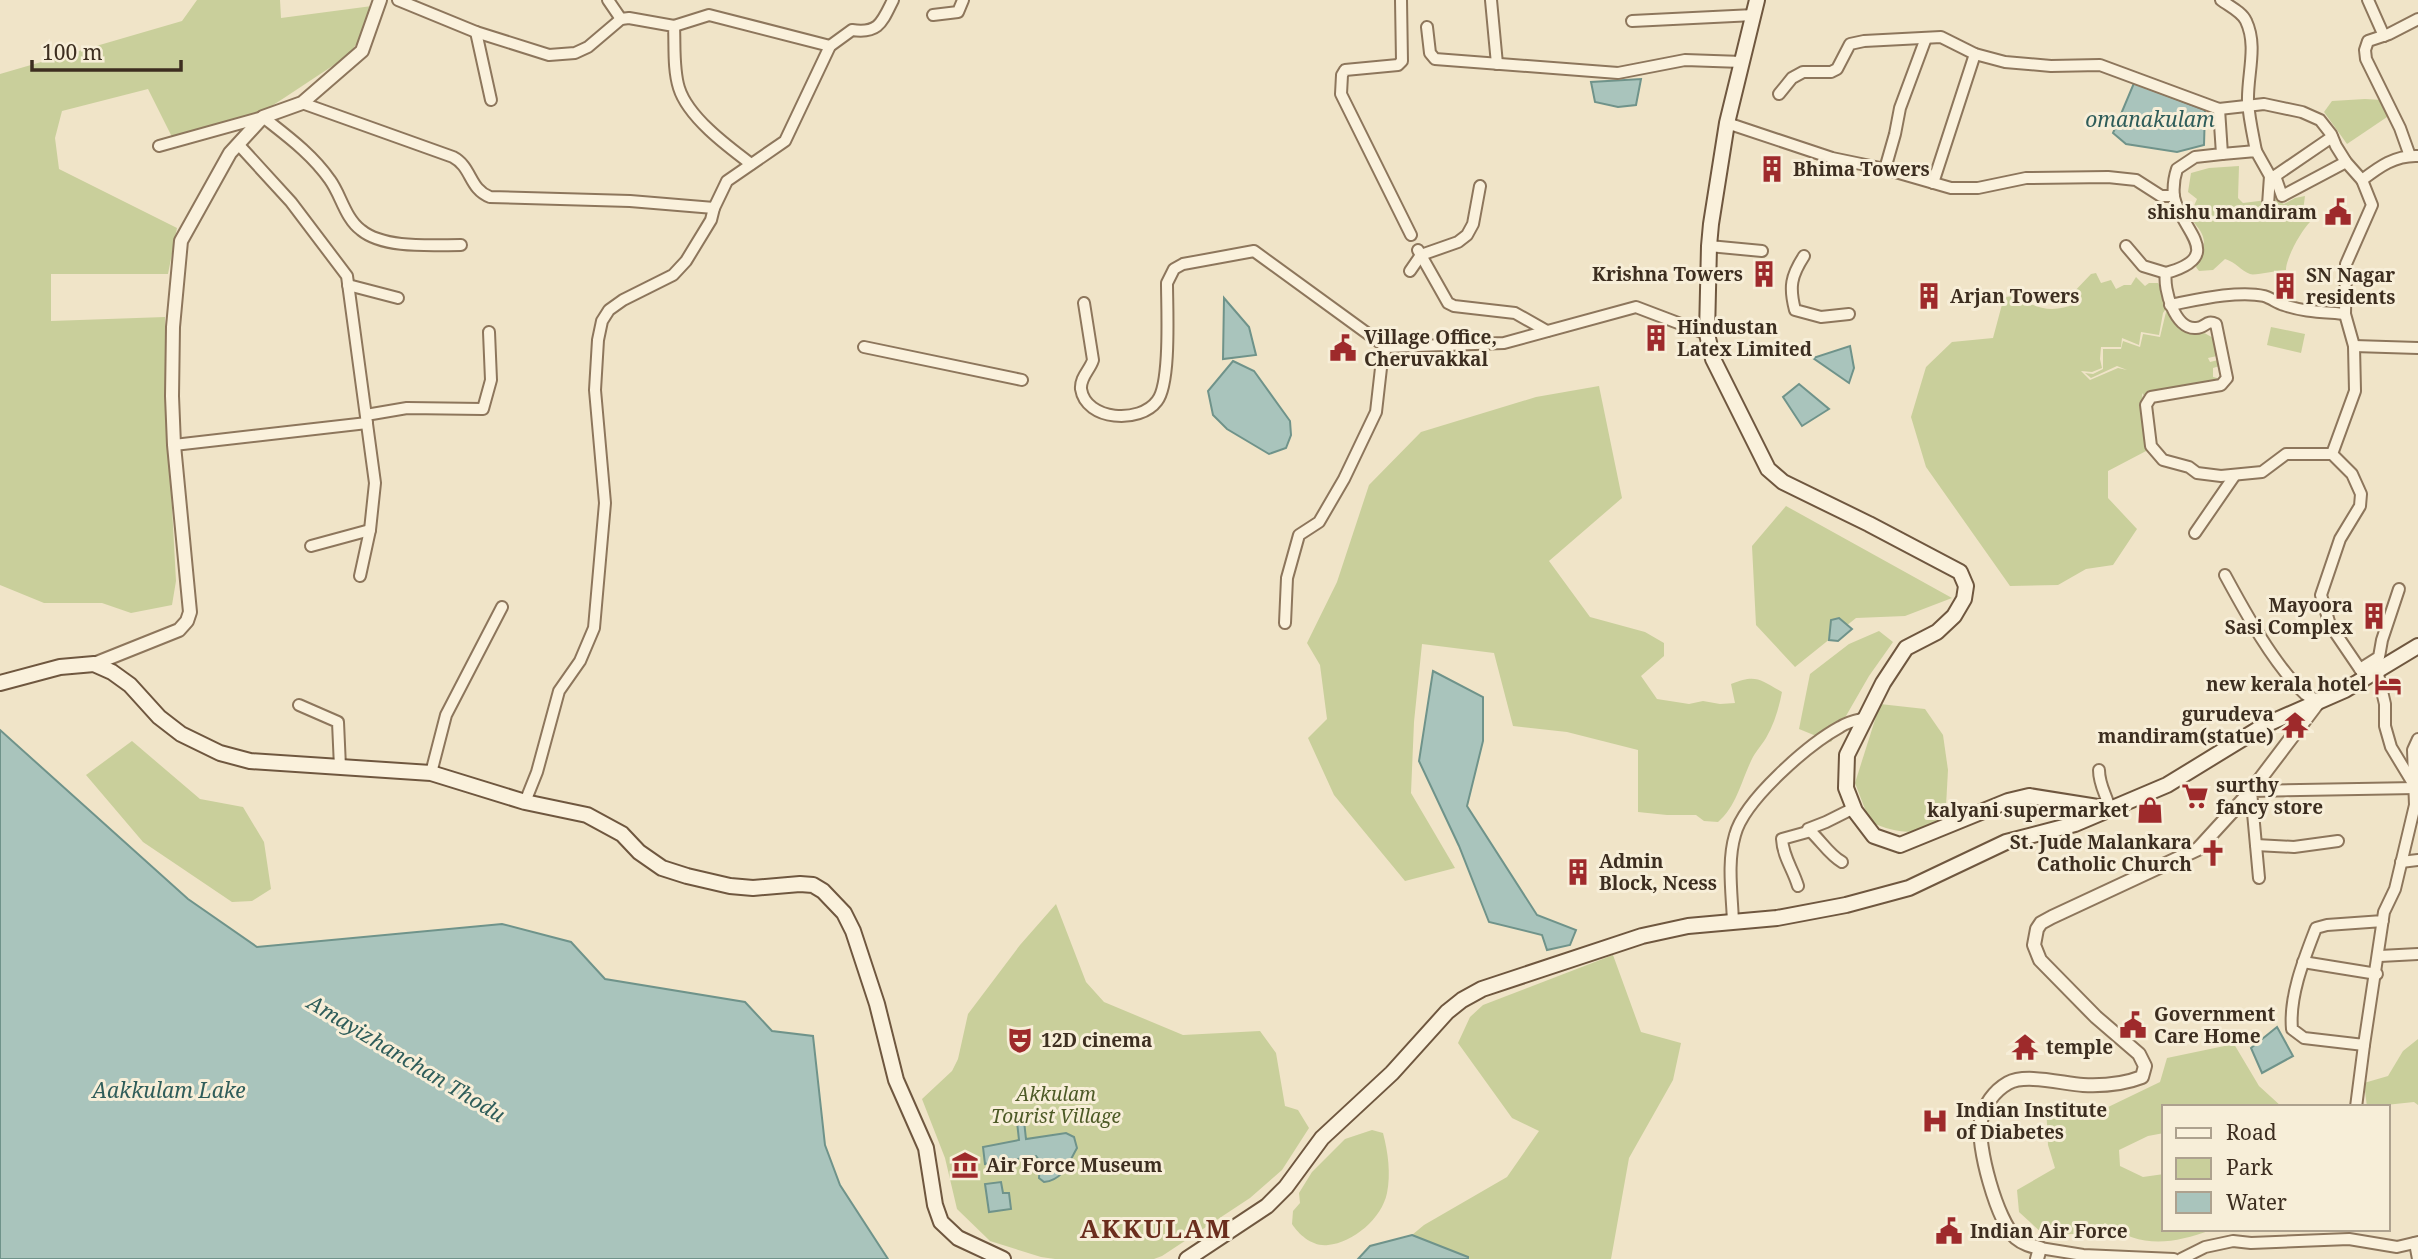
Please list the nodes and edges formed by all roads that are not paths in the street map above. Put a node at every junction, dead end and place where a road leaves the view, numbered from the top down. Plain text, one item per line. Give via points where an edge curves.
1 (380, 0) edge
2 (398, 0) edge
3 (608, 0) edge
4 (893, 0) edge
5 (963, 0) edge
6 (1401, 0) edge
7 (1491, 0) edge
8 (1758, 0) edge
9 (2221, 0) edge
10 (2368, 0) edge
11 (933, 15) dead end
12 (1754, 15) junction
13 (621, 19) junction
14 (1632, 21) dead end
15 (2416, 25) edge
16 (674, 26) junction
17 (1427, 27) dead end
18 (476, 32) junction
19 (2384, 36) junction
20 (1926, 38) junction
21 (830, 46) junction
22 (1975, 54) junction
23 (1742, 62) junction
24 (1497, 64) junction
25 (1779, 94) dead end
26 (491, 100) dead end
27 (302, 103) junction
28 (2248, 104) junction
29 (2219, 109) junction
30 (263, 117) junction
31 (1727, 123) junction
32 (2332, 137) junction
33 (238, 144) junction
34 (159, 146) dead end
35 (2256, 151) junction
36 (2222, 154) junction
37 (2414, 156) edge
38 (2346, 162) junction
39 (751, 164) junction
40 (1885, 169) junction
41 (2272, 176) junction
42 (2362, 180) junction
43 (1933, 183) junction
44 (1480, 186) dead end
45 (2174, 196) junction
46 (2268, 205) dead end
47 (714, 208) junction
48 (1411, 235) dead end
49 (461, 244) dead end
50 (1709, 246) junction
51 (2126, 246) dead end
52 (1762, 251) dead end
53 (1419, 252) junction
54 (1804, 256) dead end
55 (1410, 271) dead end
56 (2166, 273) junction
57 (348, 285) junction
58 (398, 298) dead end
59 (1084, 303) dead end
60 (2170, 305) junction
61 (1849, 314) dead end
62 (2344, 314) junction
63 (489, 331) dead end
64 (1547, 331) junction
65 (1707, 334) junction
66 (2354, 346) junction
67 (864, 347) dead end
68 (1386, 347) junction
69 (2418, 348) edge
70 (1022, 380) dead end
71 (366, 419) junction
72 (174, 445) junction
73 (2332, 454) junction
74 (2235, 475) junction
75 (370, 530) junction
76 (2195, 533) dead end
77 (311, 546) dead end
78 (2225, 575) dead end
79 (360, 576) dead end
80 (2399, 589) dead end
81 (502, 607) dead end
82 (1285, 623) dead end
83 (2418, 646) edge
84 (94, 664) junction
85 (2368, 672) junction
86 (0, 683) edge
87 (2320, 700) junction
88 (299, 705) dead end
89 (1866, 718) junction
90 (2418, 739) edge
91 (340, 767) junction
92 (2099, 770) dead end
93 (431, 773) junction
94 (2416, 788) junction
95 (2251, 791) junction
96 (525, 802) junction
97 (1854, 808) junction
98 (2110, 809) junction
99 (1811, 831) junction
100 (2338, 841) dead end
101 (2256, 845) junction
102 (2418, 860) edge
103 (1842, 862) dead end
104 (2401, 862) junction
105 (2259, 878) dead end
106 (1798, 886) dead end
107 (2383, 921) junction
108 (1733, 922) junction
109 (2418, 954) edge
110 (2379, 956) junction
111 (2303, 962) junction
112 (2377, 974) junction
113 (2364, 1045) junction
114 (2357, 1105) edge
115 (2416, 1243) edge
116 (2035, 1251) edge
117 (1003, 1259) edge
118 (1187, 1259) edge
119 (2024, 1259) edge
120 (2174, 1259) edge
121 (2181, 1259) edge
122 (2418, 1259) edge

1 - 27 street via 362,51
2 - 18 street
3 - 13 street
4 - 21 street via 877,28 852,30
5 - 11 street via 958,12
6 - 48 street via 1402,61 1345,70 1341,94
7 - 24 street
8 - 12 main road
9 - 28 street via 2245,18 2251,34
10 - 19 street
12 - 14 street
12 - 23 main road
13 - 16 street
13 - 18 street via 587,47 563,55 549,55
15 - 19 street
16 - 21 street via 709,15
16 - 39 street via 679,89 692,112
17 - 24 street via 1433,58
18 - 26 street
19 - 37 street via 2368,41 2366,59
20 - 22 street via 1941,37
20 - 25 street via 1850,44 1837,69 1803,72
20 - 40 street via 1900,108
21 - 39 street via 785,141
22 - 29 street via 2022,65 2100,65
22 - 43 street
23 - 24 street via 1685,60 1618,73
23 - 31 main road
27 - 30 street
27 - 47 street via 453,157 463,164 476,189 490,197
28 - 29 street
28 - 32 street via 2302,112 2320,120
28 - 35 street
29 - 36 street
30 - 33 street
30 - 34 street
30 - 49 street via 330,179 360,230 410,245
31 - 40 street via 1832,158
31 - 50 main road
32 - 38 street
32 - 41 street
33 - 57 street via 291,202 347,276
33 - 72 street via 181,241 173,327
35 - 36 street
35 - 41 street
36 - 45 street via 2195,157 2176,169
37 - 42 street via 2383,163
38 - 41 street via 2282,197
38 - 42 street
39 - 47 street via 727,181
40 - 43 street
41 - 46 street
42 - 62 street via 2372,205 2346,264
43 - 45 street via 1978,188 2026,178 2108,177 2136,180 2161,196
44 - 53 street via 1467,235 1458,242
45 - 56 street via 2195,239 2197,254 2190,265
47 - 96 street via 704,232 674,275 623,300 602,321 595,390 604,503 594,628 580,661 559,691
50 - 52 street
50 - 65 main road
51 - 56 street via 2143,266
53 - 55 street
53 - 64 street via 1448,303 1515,313
54 - 61 street via 1792,273 1795,310 1821,317
56 - 60 street
57 - 58 street
57 - 71 street
59 - 68 street via 1093,360 1081,387 1087,403 1106,414 1143,412 1158,401 1164,382 1167,283 1174,268 1183,264 1254,251
60 - 62 street via 2263,296 2305,310
60 - 74 street via 2189,327 2216,324 2227,378 2221,385 2151,397 2146,405 2151,446 2163,460 2197,473
62 - 66 street
63 - 71 street via 491,380 483,409 407,408
64 - 65 street via 1636,307
64 - 68 street via 1504,343
65 - 89 main road via 1713,359 1768,469 1783,482 1960,572 1966,586 1954,615 1937,632 1906,648
66 - 69 street
66 - 73 street via 2354,391
67 - 70 street
68 - 82 street via 1376,412 1319,522 1299,535 1287,578
71 - 72 street
71 - 75 street via 374,483
72 - 84 street via 188,578 187,621 169,635
73 - 74 street via 2286,454 2262,472
73 - 85 street via 2352,474 2361,494 2321,595 2330,625
74 - 76 street
75 - 77 street
75 - 79 street
78 - 87 street via 2277,660 2306,695
80 - 85 street via 2379,657
81 - 93 street via 446,715
83 - 85 main road
84 - 86 main road via 60,667
84 - 91 main road via 130,685 181,734 220,752 250,761
85 - 87 main road
85 - 94 street via 2385,704 2391,747
87 - 95 street
87 - 98 main road via 2264,725 2167,785
88 - 91 street via 338,722
89 - 97 main road via 1847,755 1846,788
89 - 108 street via 1841,726 1804,752 1743,816 1732,850
90 - 94 street via 2413,750
91 - 93 main road
92 - 98 street via 2099,785
93 - 96 main road
94 - 95 street
94 - 104 street
95 - 101 street
95 - 116 street via 2198,849 2052,917 2037,929 2034,946 2040,960 2139,1054 2145,1066 2142,1077 2127,1083 2084,1085 2020,1079 2009,1082 1985,1106 1980,1125 1988,1182 2007,1227
96 - 117 main road via 587,815 622,834 662,869 730,886 800,884 823,891 844,913 853,931 896,1080 926,1148 941,1222 958,1238
97 - 98 main road via 1874,836 1900,845 2029,796
97 - 99 street via 1808,828
98 - 108 main road via 2075,824 2006,842 1909,888 1777,918
99 - 103 street
99 - 106 street via 1782,839 1783,854
100 - 101 street via 2294,847
101 - 105 street
102 - 104 street
104 - 107 street
107 - 110 street
107 - 111 street via 2316,928
108 - 118 main road via 1642,936 1482,989 1462,1000 1322,1138 1267,1206
109 - 110 street
110 - 112 street
111 - 112 street
111 - 113 street via 2292,1029 2304,1038
112 - 113 street
113 - 114 street
115 - 121 street via 2397,1247 2349,1239 2233,1241 2204,1247
115 - 122 street
116 - 119 street
116 - 120 street

